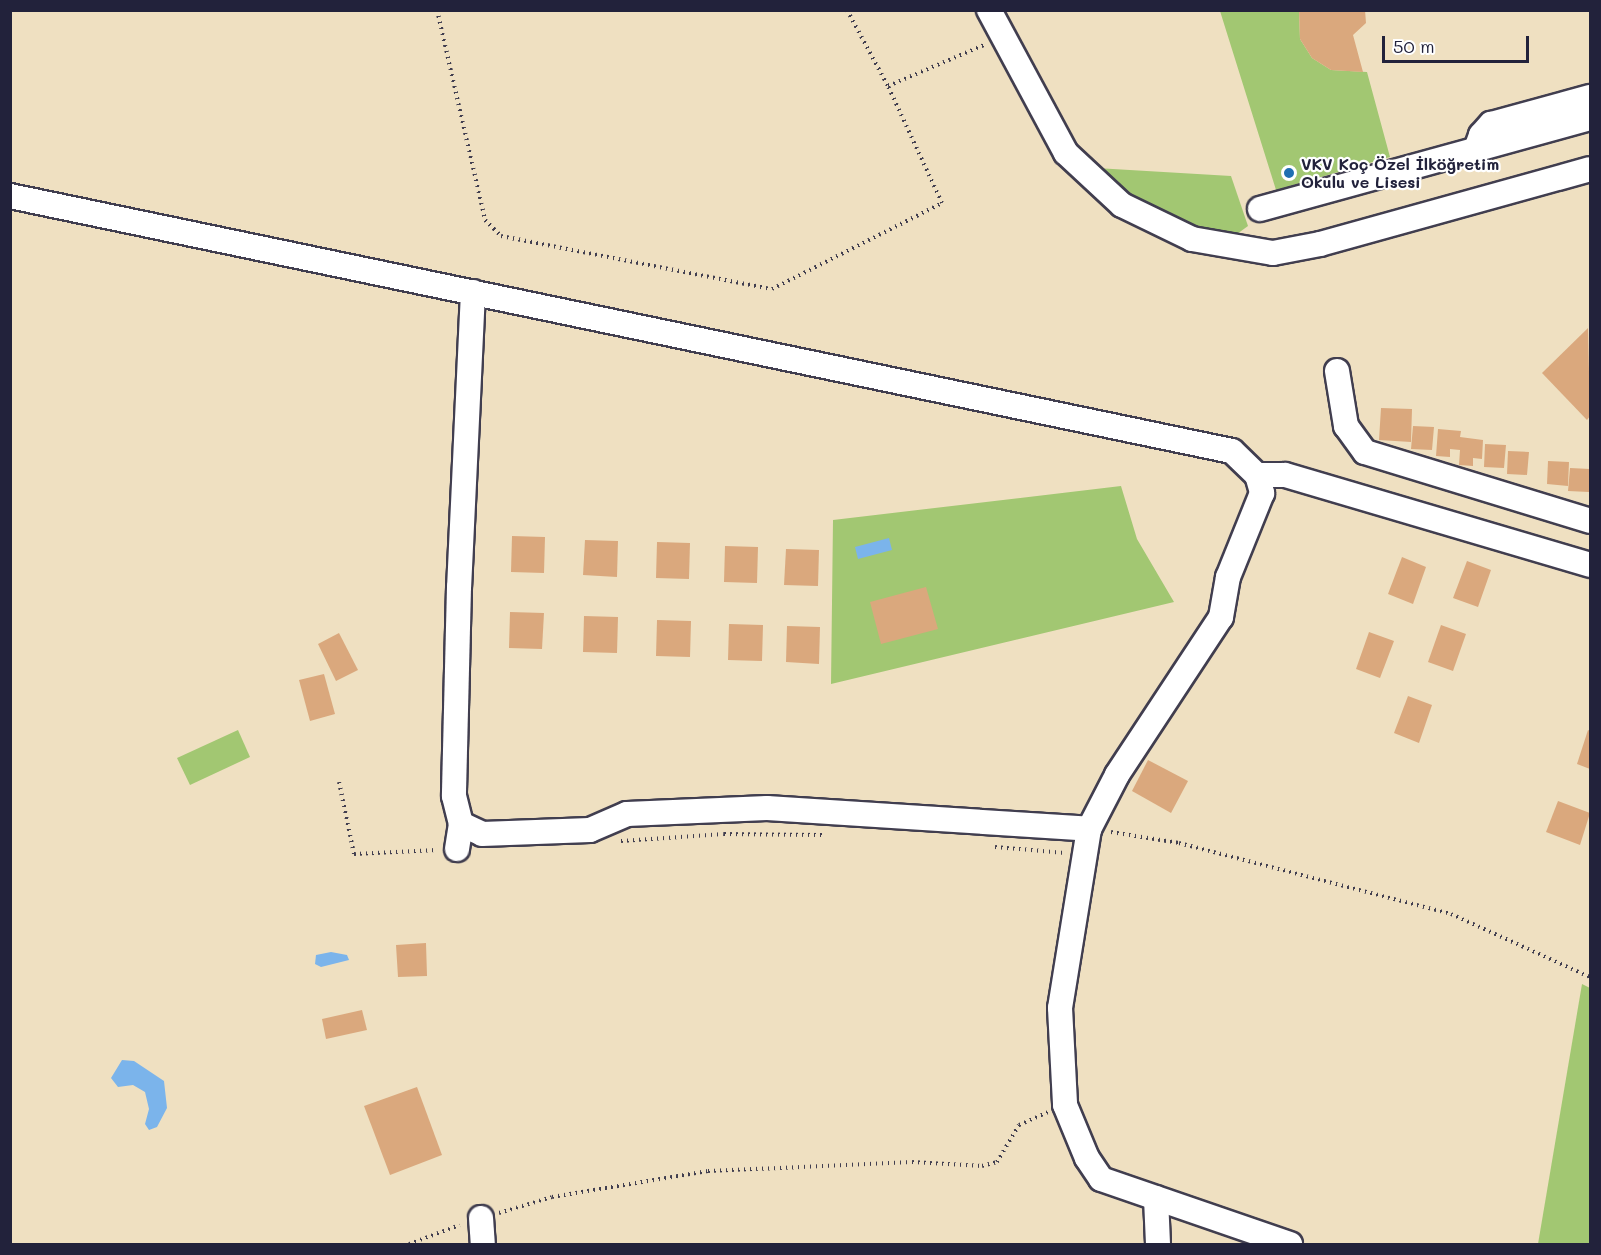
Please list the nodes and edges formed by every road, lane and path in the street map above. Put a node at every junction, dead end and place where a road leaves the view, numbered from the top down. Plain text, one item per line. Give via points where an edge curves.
1 (437, 10) edge
2 (848, 10) edge
3 (989, 10) edge
4 (1003, 37) junction
5 (888, 86) junction
6 (1590, 97) edge
7 (1590, 118) edge
8 (1476, 149) junction
9 (1590, 168) edge
10 (10, 196) edge
11 (1260, 209) dead end
12 (473, 292) junction
13 (1337, 371) dead end
14 (1257, 475) junction
15 (1590, 521) edge
16 (1590, 565) edge
17 (339, 782) dead end
18 (461, 824) junction
19 (1089, 829) junction
20 (825, 835) dead end
21 (610, 842) dead end
22 (988, 846) dead end
23 (458, 849) joint
24 (1084, 855) junction
25 (1590, 976) edge
26 (1065, 1105) junction
27 (1156, 1198) junction
28 (481, 1218) junction
29 (409, 1245) edge
30 (483, 1245) edge
31 (1158, 1245) edge
32 (1290, 1245) edge

1 - 5 path via 485,219 501,236 772,289 942,203
2 - 5 path
3 - 4 street
4 - 5 path
4 - 9 street via 1065,153 1122,205 1192,239 1273,253 1320,244
6 - 8 street via 1491,124
7 - 8 street
8 - 11 street
10 - 12 street
12 - 14 street via 1232,451
12 - 18 street via 454,796
13 - 15 street via 1346,426 1365,452
14 - 16 street via 1286,475
14 - 19 street via 1262,493 1228,577 1221,617 1117,775
17 - 23 path via 354,854
18 - 19 street via 482,834 590,830 627,814 767,808
18 - 23 street
19 - 24 street
19 - 25 path via 1179,843 1451,914
20 - 21 path via 724,834
22 - 24 path
24 - 26 street via 1060,1008
26 - 27 street via 1087,1158 1101,1179
26 - 28 path via 1019,1125 997,1162 982,1166 912,1162 708,1170 552,1197
27 - 31 street
27 - 32 street
28 - 29 path
28 - 30 street

